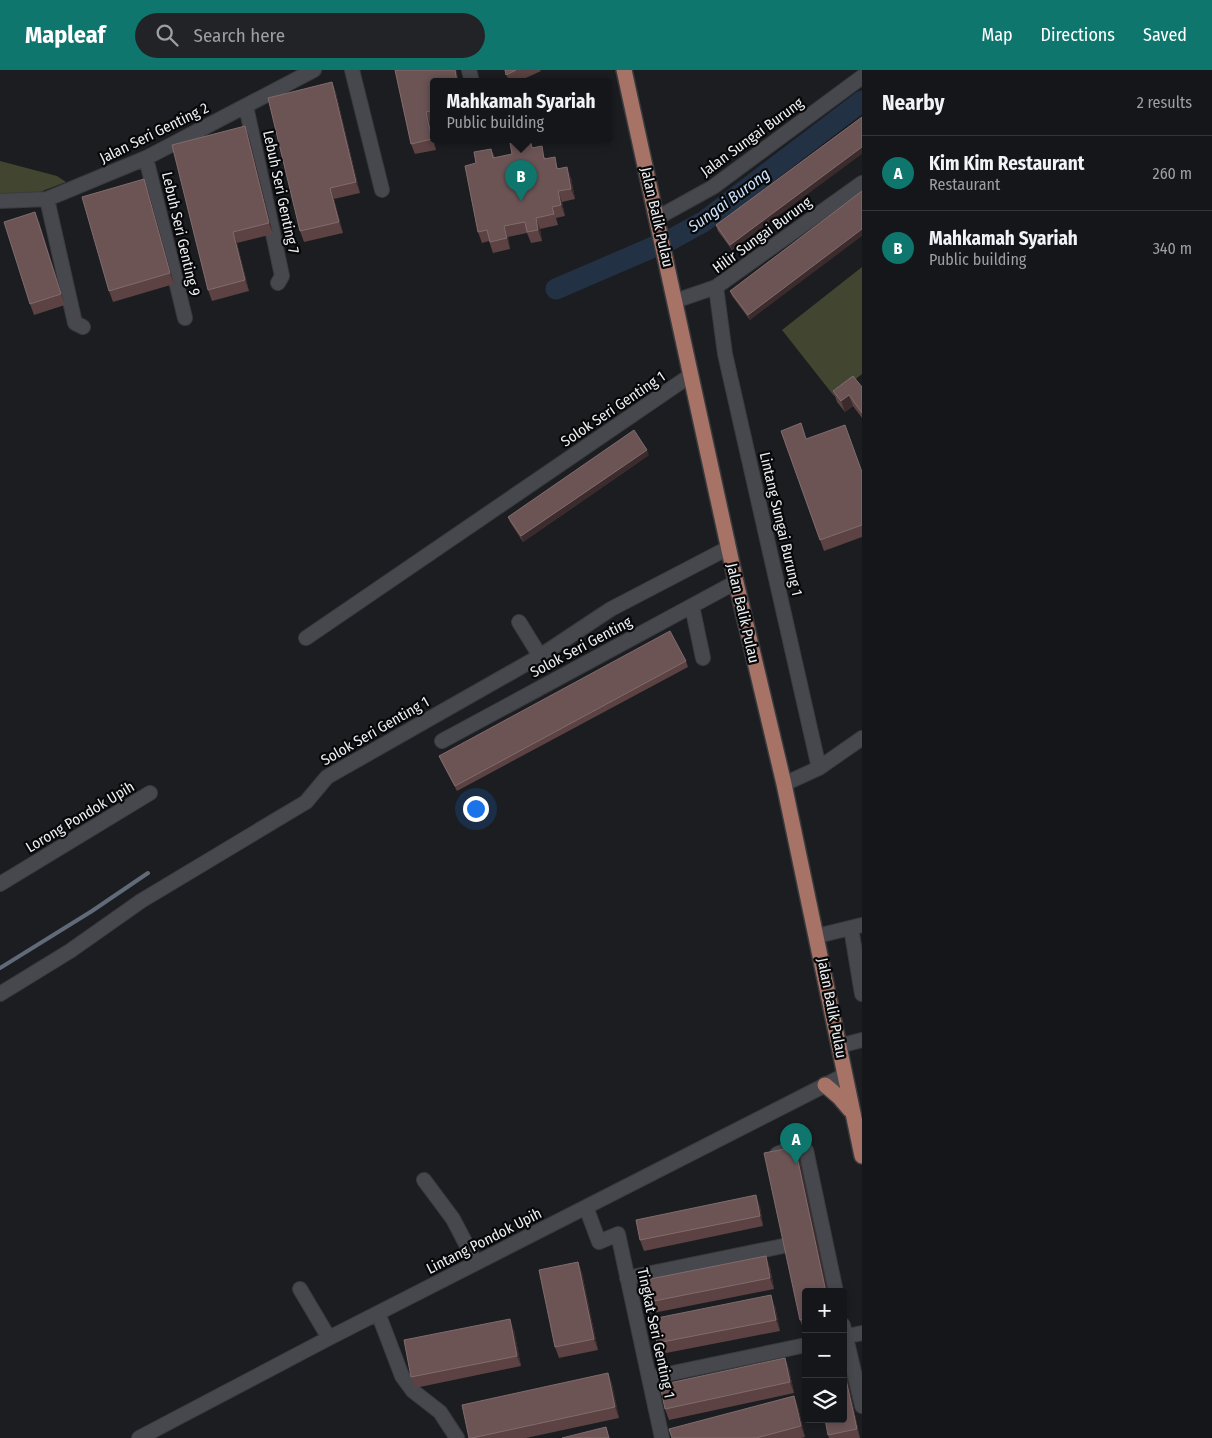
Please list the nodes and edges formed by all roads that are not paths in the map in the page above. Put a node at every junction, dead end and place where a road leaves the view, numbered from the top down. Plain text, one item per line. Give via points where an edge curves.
1 (314, 70) edge
2 (352, 70) edge
3 (624, 70) edge
4 (862, 77) edge
5 (246, 106) junction
6 (146, 158) junction
7 (862, 183) edge
8 (382, 190) dead end
9 (47, 199) junction
10 (0, 201) edge
11 (657, 218) junction
12 (278, 283) dead end
13 (716, 287) junction
14 (675, 301) junction
15 (185, 318) dead end
16 (83, 327) dead end
17 (692, 375) junction
18 (728, 548) junction
19 (736, 582) junction
20 (692, 606) junction
21 (518, 622) dead end
22 (306, 638) dead end
23 (540, 656) junction
24 (703, 658) dead end
25 (862, 738) edge
26 (442, 741) dead end
27 (819, 768) junction
28 (784, 784) junction
29 (150, 793) dead end
30 (0, 884) edge
31 (856, 927) edge
32 (817, 936) junction
33 (862, 993) edge
34 (0, 994) edge
35 (862, 1040) edge
36 (839, 1046) junction
37 (845, 1075) junction
38 (825, 1085) junction
39 (852, 1113) junction
40 (862, 1156) edge
41 (765, 1159) edge
42 (424, 1180) dead end
43 (586, 1207) junction
44 (783, 1246) edge
45 (476, 1263) junction
46 (627, 1278) junction
47 (835, 1288) edge
48 (300, 1289) dead end
49 (378, 1313) junction
50 (847, 1333) edge
51 (862, 1333) edge
52 (328, 1338) junction
53 (847, 1345) edge
54 (802, 1346) edge
55 (649, 1378) junction
56 (862, 1406) edge
57 (139, 1438) edge
58 (458, 1438) edge
59 (662, 1438) edge

1 - 5 street, Jalan Seri Genting 2
2 - 8 street
3 - 11 main road, Jalan Balik Pulau
4 - 11 street, Jalan Sungai Burung via 713,187
5 - 6 street, Jalan Seri Genting 2
5 - 12 street, Lebuh Seri Genting 7 via 282,276
6 - 9 street, Jalan Seri Genting 2
6 - 15 street, Lebuh Seri Genting 9
7 - 13 street, Hilir Sungai Burung
9 - 10 street, Jalan Seri Genting 2
9 - 16 street via 75,323
11 - 14 main road, Jalan Balik Pulau
13 - 14 street, Hilir Sungai Burung
13 - 27 street, Lintang Sungai Burung 1 via 726,354
14 - 17 main road, Jalan Balik Pulau
17 - 18 main road, Jalan Balik Pulau
17 - 22 street, Solok Seri Genting 1
18 - 19 main road, Jalan Balik Pulau
18 - 23 street, Solok Seri Genting 1 via 611,609
19 - 20 street, Solok Seri Genting
19 - 28 main road, Jalan Balik Pulau
20 - 24 street
20 - 26 street, Solok Seri Genting
21 - 23 street
23 - 34 street, Solok Seri Genting 1 via 327,777 306,802 141,901 70,951
25 - 27 street
27 - 28 street
28 - 32 main road, Jalan Balik Pulau
29 - 30 street, Lorong Pondok Upih
31 - 32 street
31 - 33 street
32 - 36 main road, Jalan Balik Pulau
35 - 36 street
36 - 37 main road, Jalan Balik Pulau
37 - 38 street, Lintang Pondok Upih
37 - 39 main road, Jalan Balik Pulau
38 - 39 main road
38 - 43 street, Lintang Pondok Upih
39 - 40 main road, Jalan Balik Pulau
41 - 47 street via 798,1145 806,1150
42 - 45 street via 453,1219
43 - 45 street, Lintang Pondok Upih
43 - 46 street, Tingkat Seri Genting 1 via 599,1242 618,1234
44 - 46 street
45 - 49 street, Lintang Pondok Upih
46 - 55 street, Tingkat Seri Genting 1
48 - 52 street
49 - 52 street, Lintang Pondok Upih
49 - 58 street via 402,1376 419,1396 440,1412
50 - 51 street
52 - 57 street, Lintang Pondok Upih
53 - 56 street
54 - 55 street
55 - 59 street, Tingkat Seri Genting 1

